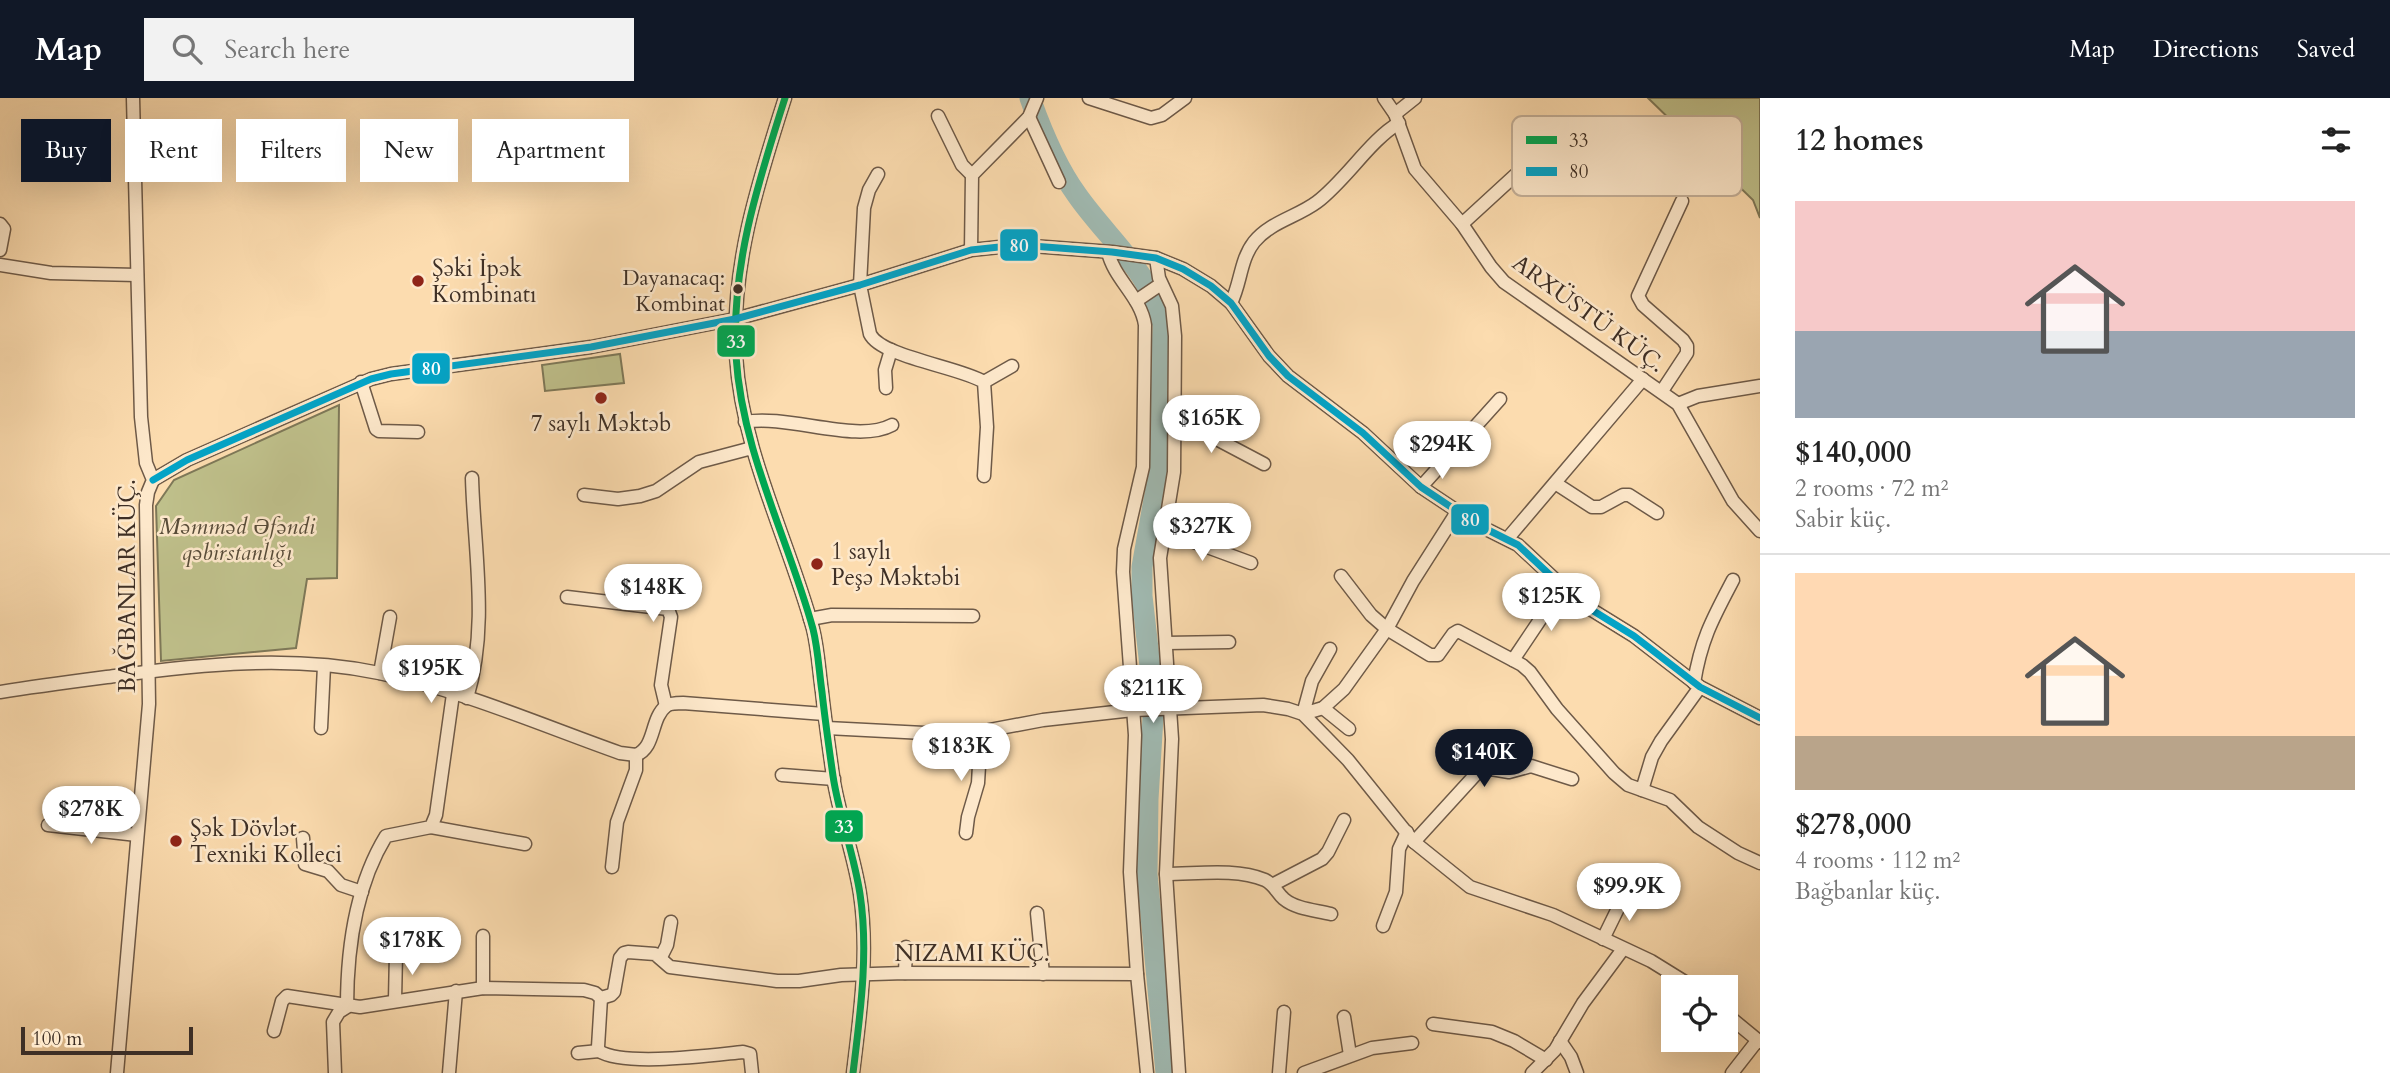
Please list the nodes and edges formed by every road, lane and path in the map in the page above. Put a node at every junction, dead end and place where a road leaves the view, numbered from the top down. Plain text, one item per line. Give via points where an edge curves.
1 (133, 98) edge
2 (785, 98) edge
3 (1037, 98) edge
4 (1089, 98) edge
5 (1185, 98) edge
6 (1384, 98) edge
7 (1415, 98) edge
8 (938, 116) dead end
9 (1029, 117) junction
10 (1397, 119) junction
11 (878, 174) dead end
12 (972, 175) junction
13 (1512, 177) edge
14 (1059, 182) dead end
15 (1682, 201) dead end
16 (1462, 224) junction
17 (0, 225) edge
18 (0, 250) edge
19 (971, 250) junction
20 (1110, 252) junction
21 (1156, 258) junction
22 (0, 265) edge
23 (137, 275) junction
24 (860, 285) junction
25 (1160, 285) junction
26 (1139, 299) junction
27 (1231, 303) junction
28 (735, 319) junction
29 (891, 350) junction
30 (1012, 366) dead end
31 (1643, 379) junction
32 (361, 382) junction
33 (984, 382) junction
34 (1760, 386) edge
35 (887, 388) dead end
36 (1662, 391) junction
37 (1500, 399) dead end
38 (1678, 404) junction
39 (1175, 417) junction
40 (745, 422) junction
41 (892, 425) dead end
42 (418, 432) dead end
43 (752, 448) junction
44 (1264, 464) dead end
45 (984, 477) dead end
46 (472, 478) dead end
47 (153, 481) junction
48 (1555, 483) junction
49 (1421, 487) junction
50 (584, 495) dead end
51 (1457, 512) junction
52 (1657, 513) dead end
53 (1164, 531) junction
54 (1760, 531) edge
55 (1508, 538) junction
56 (1251, 563) dead end
57 (1341, 576) dead end
58 (1733, 580) dead end
59 (1562, 587) junction
60 (567, 597) dead end
61 (973, 616) dead end
62 (390, 617) dead end
63 (810, 619) junction
64 (1387, 629) junction
65 (1228, 642) dead end
66 (1166, 643) junction
67 (1330, 649) dead end
68 (1513, 660) junction
69 (324, 666) junction
70 (149, 671) junction
71 (380, 673) junction
72 (1697, 685) junction
73 (0, 692) edge
74 (453, 694) junction
75 (467, 698) junction
76 (666, 706) junction
77 (1170, 708) junction
78 (1323, 708) junction
79 (1133, 710) junction
80 (824, 714) junction
81 (1303, 714) junction
82 (1760, 718) edge
83 (321, 728) dead end
84 (827, 728) junction
85 (1349, 729) dead end
86 (981, 732) junction
87 (636, 755) junction
88 (782, 775) dead end
89 (834, 779) junction
90 (1572, 779) dead end
91 (1642, 790) junction
92 (1343, 820) dead end
93 (48, 825) dead end
94 (431, 827) junction
95 (966, 833) dead end
96 (137, 835) junction
97 (1410, 837) junction
98 (303, 838) dead end
99 (525, 844) dead end
100 (1760, 863) edge
101 (612, 867) dead end
102 (1166, 874) junction
103 (1274, 884) junction
104 (362, 892) junction
105 (1626, 892) dead end
106 (1037, 913) dead end
107 (1331, 914) dead end
108 (671, 922) dead end
109 (1383, 926) dead end
110 (483, 936) dead end
111 (1602, 939) junction
112 (906, 947) dead end
113 (1623, 949) junction
114 (396, 954) dead end
115 (661, 957) junction
116 (905, 973) junction
117 (1043, 974) junction
118 (1137, 974) junction
119 (862, 975) junction
120 (1676, 975) edge
121 (483, 988) junction
122 (456, 991) junction
123 (601, 998) junction
124 (395, 1000) junction
125 (347, 1007) junction
126 (1284, 1012) dead end
127 (1344, 1017) dead end
128 (1433, 1024) dead end
129 (1738, 1024) edge
130 (274, 1031) dead end
131 (1560, 1041) junction
132 (1758, 1041) edge
133 (1412, 1044) dead end
134 (599, 1051) junction
135 (578, 1053) dead end
136 (1350, 1055) junction
137 (1546, 1060) junction
138 (117, 1073) edge
139 (335, 1073) edge
140 (449, 1073) edge
141 (752, 1073) edge
142 (853, 1073) edge
143 (1147, 1073) edge
144 (1179, 1073) edge
145 (1279, 1073) edge
146 (1304, 1073) edge
147 (1532, 1073) edge
148 (1577, 1073) edge
149 (1732, 1073) edge

1 - 23 street, BAĞBANLAR KÜÇ.
2 - 28 street via 747,228
3 - 9 street
4 - 5 street via 1151,118
6 - 10 street, ARXÜSTÜ KÜÇ.
7 - 10 street
8 - 12 street via 962,165
9 - 12 street
9 - 14 street
10 - 16 street, ARXÜSTÜ KÜÇ. via 1415,169
10 - 27 street via 1316,203 1255,240
11 - 24 street via 864,208
12 - 19 street
13 - 16 street
15 - 36 street via 1638,296 1687,346
16 - 31 street, ARXÜSTÜ KÜÇ. via 1504,282
17 - 18 street via 4,229
19 - 20 street via 1020,245
19 - 24 street
20 - 21 street
20 - 26 street via 1114,269
21 - 25 street
21 - 27 street via 1183,269
22 - 23 street via 51,273
23 - 47 street, BAĞBANLAR KÜÇ. via 143,448
24 - 28 street
24 - 29 street via 870,334
25 - 26 street
25 - 39 street via 1174,314
26 - 79 street via 1145,325 1143,467 1126,537 1123,572
27 - 49 street via 1288,376 1363,433
28 - 32 street
28 - 40 street
29 - 33 street
29 - 35 street
30 - 33 street
31 - 36 street, ARXÜSTÜ KÜÇ.
31 - 48 street
32 - 42 street via 376,429
32 - 47 street via 187,460
33 - 45 street
34 - 38 street via 1698,396
36 - 38 street, ARXÜSTÜ KÜÇ.
37 - 49 street
38 - 54 street, ARXÜSTÜ KÜÇ. via 1733,501
39 - 44 street
39 - 53 street via 1174,472
40 - 41 street via 769,419 863,431
40 - 43 street
43 - 50 street via 699,462 656,491 640,496
43 - 63 street
46 - 75 street via 480,631
47 - 70 street, BAĞBANLAR KÜÇ. via 146,505
48 - 52 street via 1592,507 1629,495
48 - 55 street
49 - 51 street
51 - 55 street
51 - 64 street
53 - 56 street
53 - 66 street via 1160,566
55 - 59 street
57 - 64 street
58 - 72 street via 1706,632
59 - 68 street
59 - 72 street
60 - 76 street via 667,609 671,617 662,685
61 - 63 street via 832,615
62 - 71 street
63 - 80 street
64 - 68 street via 1434,656 1461,632
64 - 78 street via 1344,690
65 - 66 street
66 - 77 street
67 - 81 street via 1312,681
68 - 91 street via 1530,672 1614,774
69 - 70 street via 235,664
69 - 71 street
69 - 83 street
70 - 73 street
70 - 96 street, BAĞBANLAR KÜÇ.
71 - 74 street
72 - 82 street
72 - 91 street via 1652,757
74 - 75 street
74 - 94 street
75 - 87 street
76 - 80 street via 683,703
76 - 87 street via 645,750
77 - 79 street
77 - 81 street via 1263,705
77 - 102 street
78 - 81 street
78 - 85 street
79 - 86 street
79 - 118 street via 1130,872
80 - 84 street
81 - 97 street via 1348,760
84 - 86 street via 942,735
84 - 89 street
86 - 95 street via 978,783
87 - 101 street via 636,770 617,822
88 - 89 street
89 - 119 street via 861,898
90 - 97 street via 1531,766 1509,772 1485,770
91 - 100 street via 1670,800 1698,827
92 - 103 street via 1322,859
93 - 96 street
94 - 99 street
94 - 104 street via 386,836
96 - 138 street, BAĞBANLAR KÜÇ.
97 - 109 street via 1399,849 1396,892
97 - 111 street via 1470,887 1553,915
98 - 104 street via 305,864 328,871 341,885
102 - 103 street via 1234,874
102 - 144 street
103 - 107 street via 1281,897 1293,905
104 - 125 street
105 - 111 street
106 - 117 street
108 - 115 street
110 - 121 street
111 - 113 street
112 - 116 street
113 - 120 street
113 - 131 street
114 - 124 street
115 - 119 street, NIZAMI KÜÇ. via 670,967 777,981
115 - 123 street, NIZAMI KÜÇ. via 624,953 614,992
116 - 117 street, NIZAMI KÜÇ.
116 - 119 street, NIZAMI KÜÇ.
117 - 118 street, NIZAMI KÜÇ.
118 - 143 street
119 - 142 street
121 - 122 street
121 - 123 street via 584,990
122 - 124 street
122 - 140 street
123 - 134 street
124 - 125 street
125 - 130 street via 287,996
125 - 139 street via 333,1022
126 - 145 street
127 - 136 street
128 - 137 street via 1492,1032
129 - 132 street
131 - 137 street
131 - 148 street
132 - 149 street
133 - 136 street
134 - 135 street
134 - 141 street via 616,1058 743,1052 750,1054
136 - 146 street
137 - 147 street

